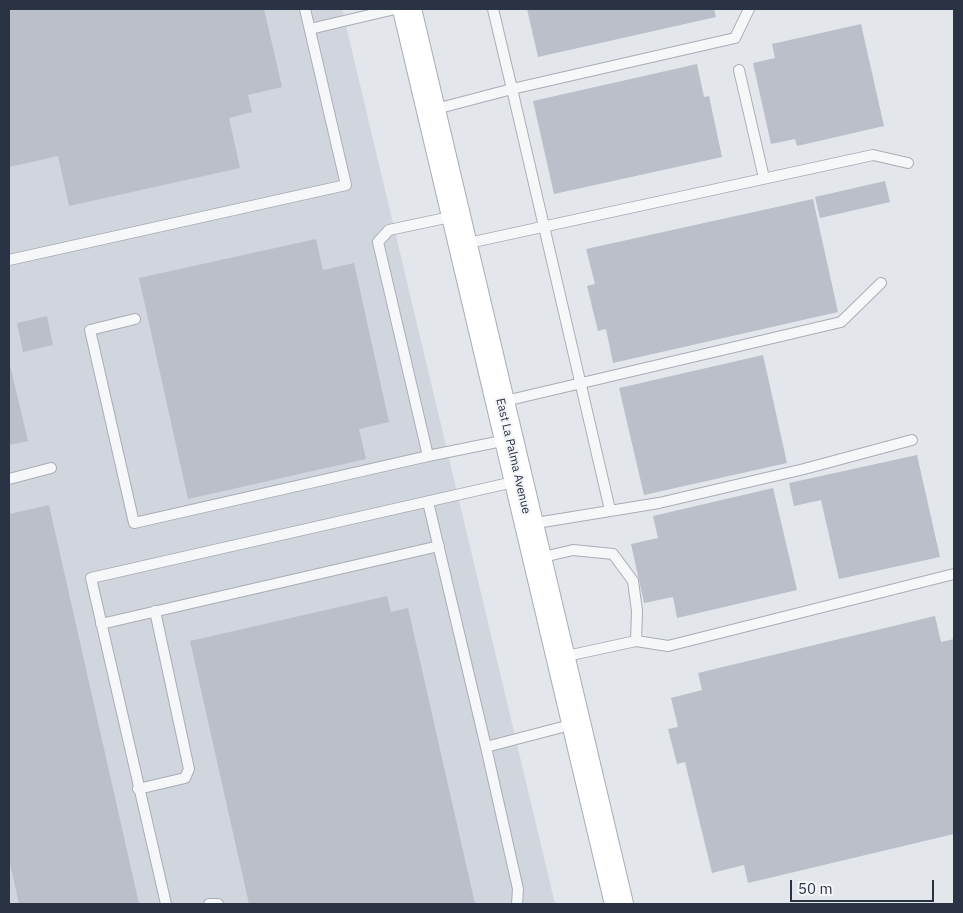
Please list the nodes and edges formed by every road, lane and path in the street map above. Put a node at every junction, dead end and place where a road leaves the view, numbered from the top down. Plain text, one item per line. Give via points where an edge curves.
1 (306, 9) edge
2 (395, 9) edge
3 (407, 9) edge
4 (493, 9) edge
5 (748, 9) edge
6 (310, 29) junction
7 (738, 70) dead end
8 (512, 89) junction
9 (431, 110) junction
10 (908, 162) dead end
11 (764, 178) junction
12 (456, 215) junction
13 (543, 228) junction
14 (463, 245) junction
15 (9, 260) edge
16 (881, 283) dead end
17 (134, 319) dead end
18 (581, 384) junction
19 (500, 402) junction
20 (509, 439) junction
21 (912, 440) dead end
22 (428, 456) junction
23 (51, 468) dead end
24 (9, 479) edge
25 (519, 481) junction
26 (428, 502) junction
27 (610, 510) junction
28 (529, 524) junction
29 (439, 546) junction
30 (537, 559) junction
31 (954, 574) edge
32 (155, 611) junction
33 (101, 624) junction
34 (636, 641) junction
35 (561, 658) junction
36 (576, 724) junction
37 (486, 748) junction
38 (138, 789) junction
39 (166, 904) edge
40 (209, 904) edge
41 (218, 904) edge
42 (517, 904) edge
43 (619, 904) edge

1 - 6 lane
2 - 6 lane
3 - 9 main road, East La Palma Avenue
4 - 8 lane
5 - 8 lane via 735,38
6 - 15 lane via 346,185
7 - 11 lane
8 - 9 lane
8 - 13 lane
9 - 12 main road, East La Palma Avenue
10 - 11 lane via 874,155
11 - 13 lane
12 - 14 main road, East La Palma Avenue
12 - 22 lane via 389,230 378,242
13 - 14 lane
13 - 18 lane
14 - 19 main road, East La Palma Avenue
16 - 18 lane via 841,322
17 - 22 lane via 90,330 134,524
18 - 19 lane
18 - 27 lane
19 - 20 main road, East La Palma Avenue
20 - 22 lane
20 - 25 main road, East La Palma Avenue
21 - 27 lane via 666,502
23 - 24 lane
25 - 26 lane
25 - 28 main road, East La Palma Avenue
26 - 29 lane
26 - 33 lane via 91,578
27 - 28 lane
28 - 30 main road, East La Palma Avenue
29 - 32 lane
29 - 37 lane
30 - 34 lane via 573,550 613,554 633,581
30 - 35 main road, East La Palma Avenue
31 - 34 lane via 668,646
32 - 33 lane
32 - 38 lane via 189,769 185,778
33 - 38 lane
34 - 35 lane
35 - 36 main road, East La Palma Avenue
36 - 37 lane
36 - 43 main road, East La Palma Avenue
37 - 42 lane via 518,889
38 - 39 lane
40 - 41 lane

